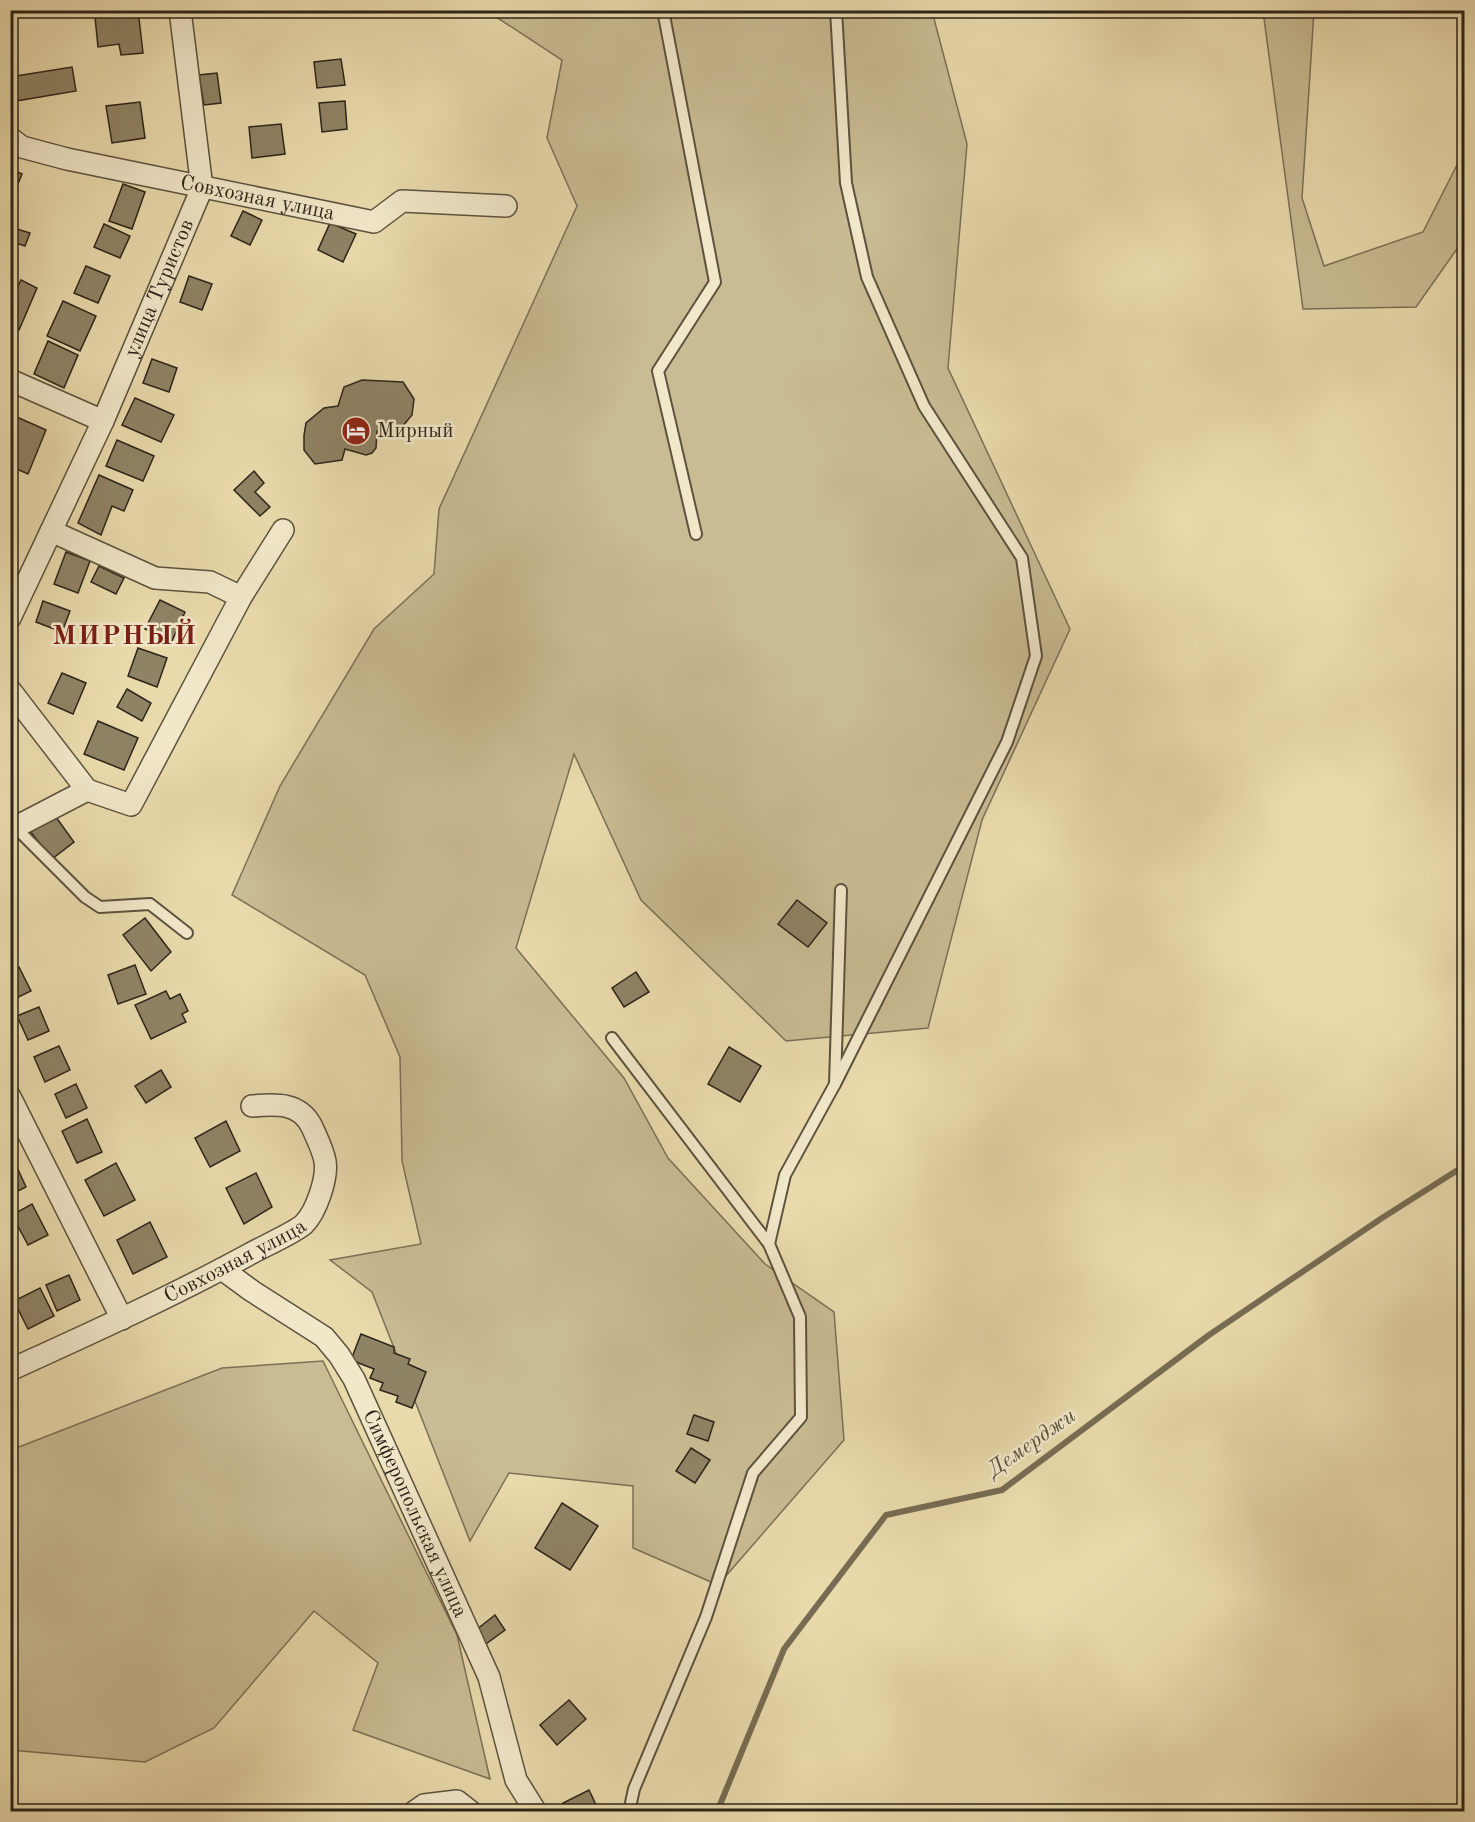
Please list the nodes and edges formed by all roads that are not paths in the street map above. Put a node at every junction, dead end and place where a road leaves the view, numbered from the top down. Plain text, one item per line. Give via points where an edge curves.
1 (180, 10) edge
2 (663, 10) edge
3 (836, 10) edge
4 (10, 138) edge
5 (202, 188) junction
6 (506, 206) dead end
7 (10, 380) edge
8 (103, 421) junction
9 (283, 530) dead end
10 (51, 531) junction
11 (696, 534) dead end
12 (241, 597) junction
13 (10, 618) edge
14 (13, 697) edge
15 (87, 790) junction
16 (13, 829) edge
17 (841, 890) dead end
18 (187, 933) dead end
19 (612, 1038) dead end
20 (835, 1084) junction
21 (10, 1097) edge
22 (252, 1106) dead end
23 (769, 1244) junction
24 (222, 1269) junction
25 (122, 1319) junction
26 (10, 1370) edge
27 (414, 1812) edge
28 (471, 1812) edge
29 (536, 1812) edge
30 (629, 1812) edge

1 - 5 street
2 - 11 lane via 715,282 658,371
3 - 20 lane via 846,183 867,277 924,406 1022,558 1036,656 1007,742
4 - 5 street, Совхозная улица via 22,147
5 - 6 street, Совхозная улица via 374,222 402,201
5 - 8 street, улица Туристов
7 - 8 street
8 - 10 street, улица Туристов
9 - 12 street
10 - 12 street via 155,578 210,582
10 - 13 street, улица Туристов
12 - 15 street via 131,805
14 - 15 street
15 - 16 street
16 - 18 lane via 100,907 150,904
17 - 20 lane
19 - 23 lane
20 - 23 lane via 785,1175
21 - 25 street
22 - 24 street, Совхозная улица via 293,1107 308,1119 325,1161 325,1180 304,1225
23 - 30 lane via 800,1317 801,1417 753,1473 706,1617 634,1789
24 - 25 street, Совхозная улица
24 - 29 street, Симферопольская улица via 324,1337 354,1379 489,1677 516,1780
25 - 26 street, Совхозная улица
27 - 28 street via 424,1805 456,1801

